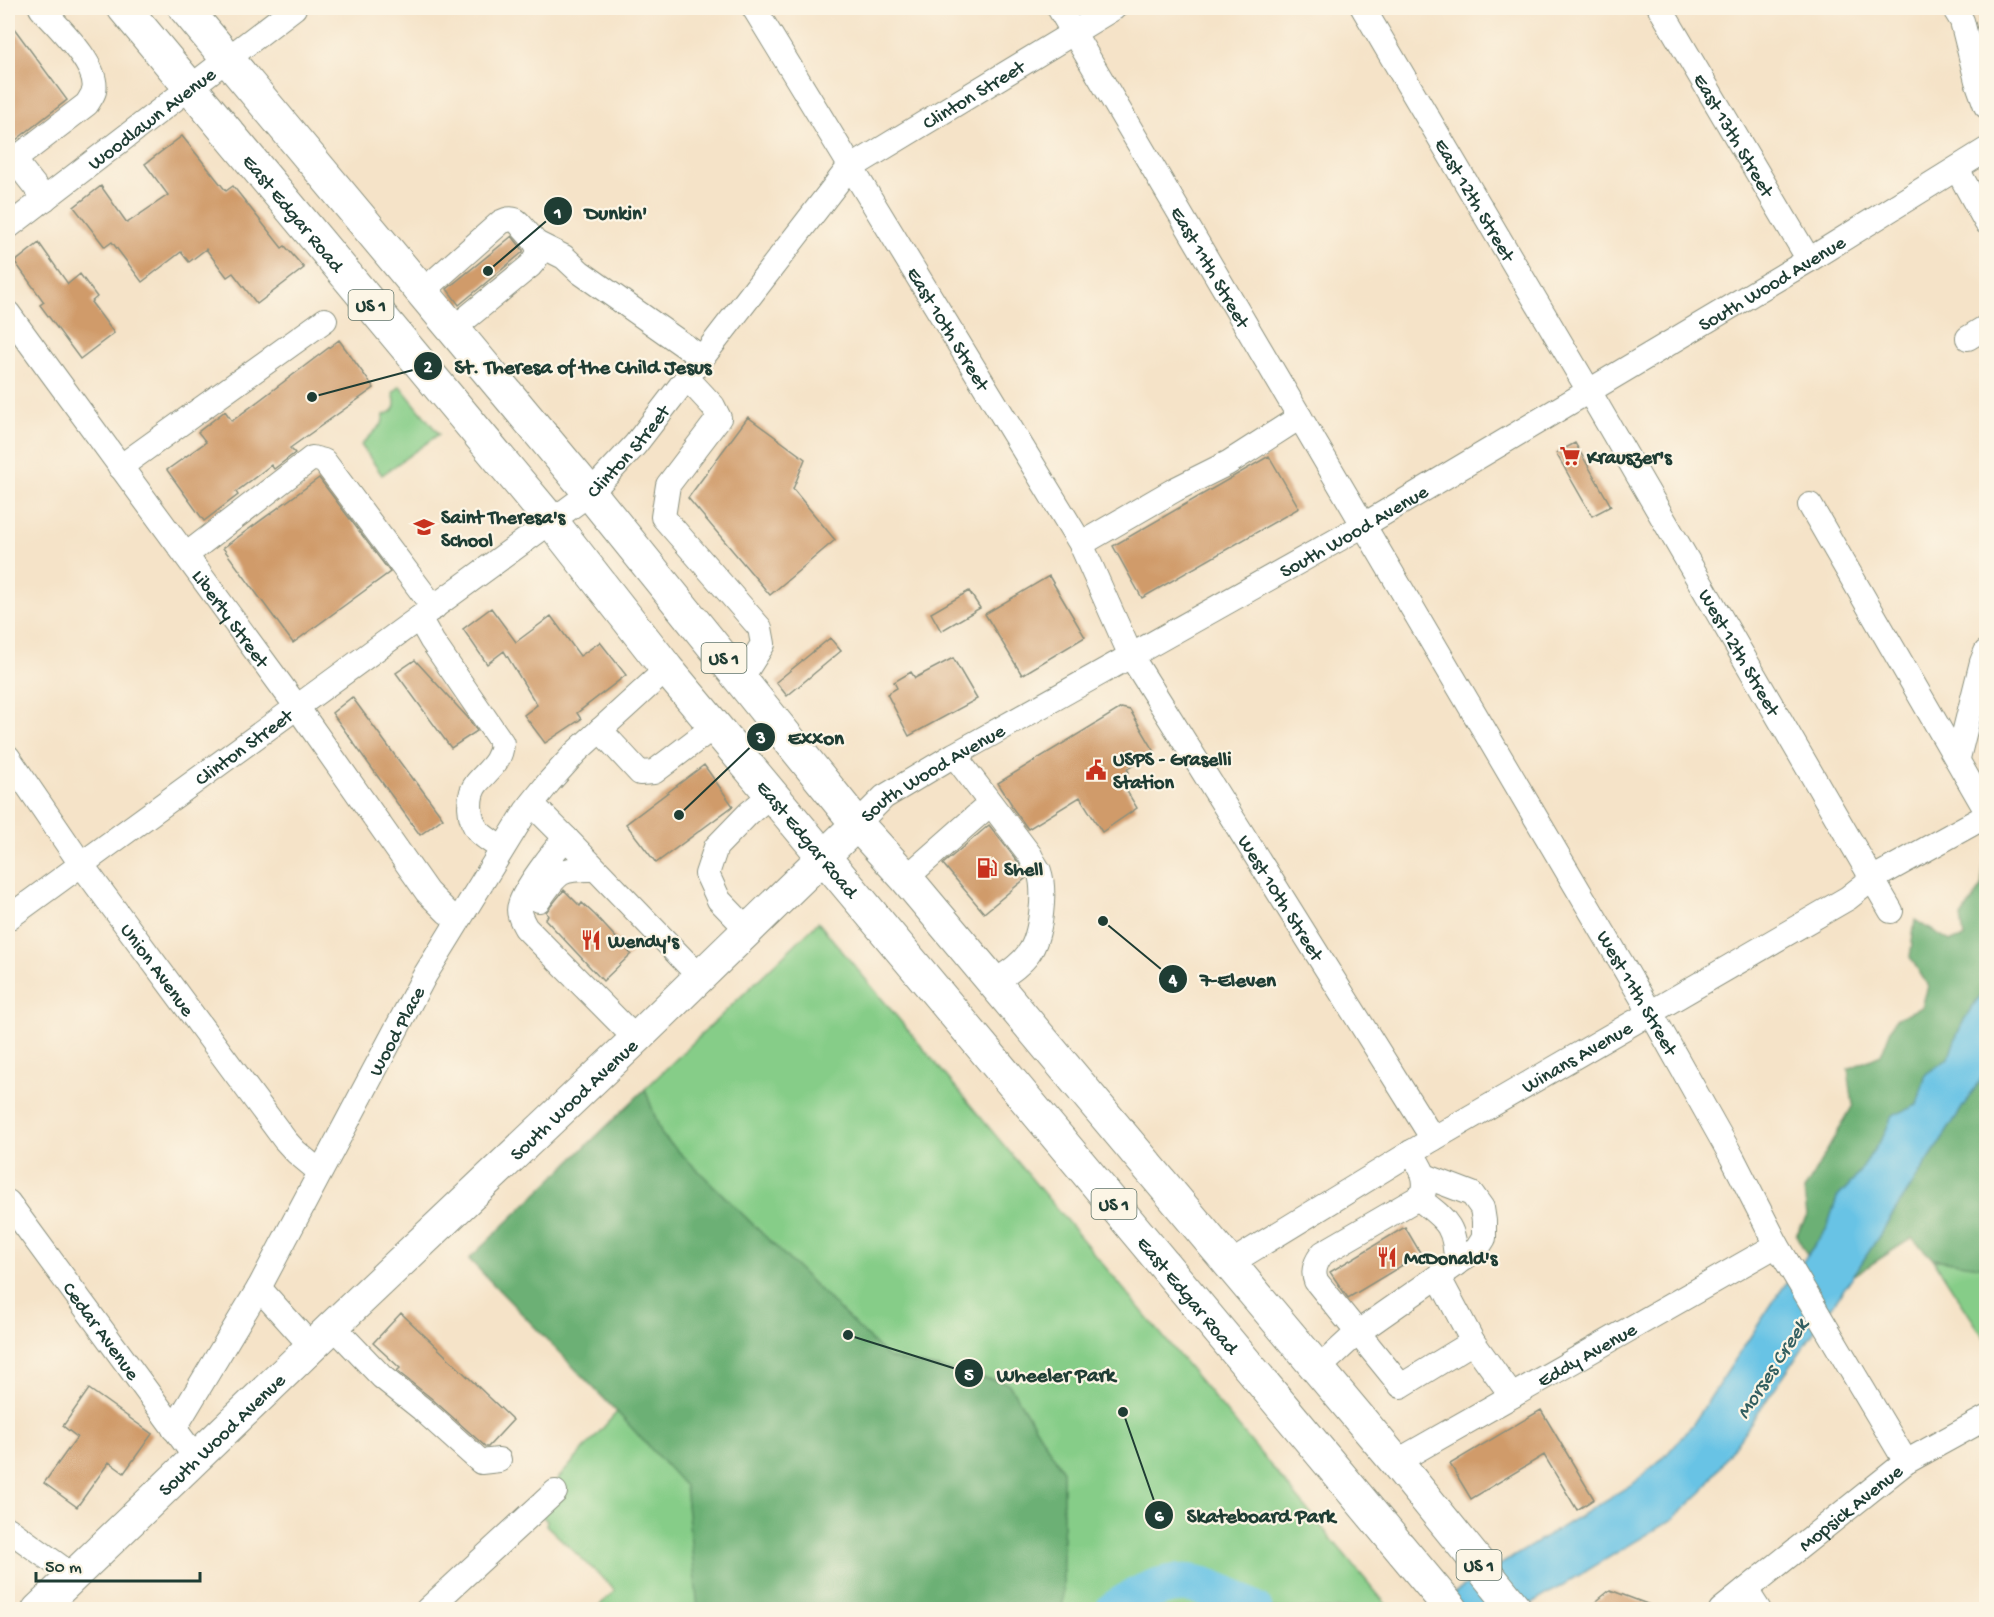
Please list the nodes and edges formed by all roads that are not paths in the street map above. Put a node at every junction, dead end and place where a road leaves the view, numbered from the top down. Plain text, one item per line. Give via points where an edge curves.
1 (41, 8) edge
2 (124, 8) edge
3 (185, 8) edge
4 (292, 8) edge
5 (754, 8) edge
6 (1059, 8) edge
7 (1114, 8) edge
8 (1363, 8) edge
9 (1660, 8) edge
10 (1954, 8) edge
11 (1073, 32) junction
12 (228, 59) junction
13 (190, 88) junction
14 (1986, 106) edge
15 (1986, 150) edge
16 (11, 156) edge
17 (851, 167) junction
18 (1957, 169) junction
19 (45, 199) junction
20 (1986, 222) edge
21 (8, 227) edge
22 (538, 244) junction
23 (1809, 261) junction
24 (419, 288) junction
25 (8, 313) edge
26 (326, 320) dead end
27 (453, 329) junction
28 (702, 358) junction
29 (687, 378) junction
30 (1589, 391) junction
31 (1300, 417) junction
32 (120, 467) junction
33 (590, 493) junction
34 (1810, 505) dead end
35 (552, 522) junction
36 (1364, 525) junction
37 (1081, 544) junction
38 (186, 555) junction
39 (426, 613) junction
40 (1986, 652) edge
41 (1131, 656) junction
42 (667, 669) junction
43 (741, 679) junction
44 (297, 707) junction
45 (716, 725) junction
46 (600, 730) junction
47 (954, 755) junction
48 (8, 757) edge
49 (1958, 758) junction
50 (772, 794) junction
51 (532, 804) junction
52 (990, 804) junction
53 (1986, 810) edge
54 (1986, 816) edge
55 (857, 824) junction
56 (566, 838) junction
57 (502, 849) junction
58 (824, 856) junction
59 (81, 864) junction
60 (594, 869) junction
61 (906, 879) junction
62 (1872, 879) junction
63 (1891, 911) dead end
64 (8, 918) edge
65 (458, 920) junction
66 (748, 930) junction
67 (571, 974) junction
68 (699, 976) junction
69 (993, 983) junction
70 (1651, 1012) junction
71 (636, 1040) junction
72 (1433, 1138) junction
73 (1412, 1152) junction
74 (320, 1172) junction
75 (1421, 1187) junction
76 (8, 1202) edge
77 (1777, 1245) junction
78 (1229, 1264) junction
79 (1447, 1270) junction
80 (259, 1288) junction
81 (1357, 1333) junction
82 (322, 1336) junction
83 (1473, 1342) junction
84 (1318, 1370) junction
85 (1512, 1396) junction
86 (1986, 1418) edge
87 (174, 1429) junction
88 (196, 1458) junction
89 (500, 1460) dead end
90 (1396, 1462) junction
91 (1906, 1462) junction
92 (555, 1492) dead end
93 (8, 1529) edge
94 (73, 1576) junction
95 (1752, 1600) edge
96 (39, 1610) edge
97 (427, 1610) edge
98 (1452, 1610) edge
99 (1516, 1610) edge
100 (1721, 1610) edge

1 - 16 street via 87,61 94,78 94,92 87,104
2 - 13 highway, East Edgar Road / US 1
3 - 12 highway, US 1
4 - 12 street, Woodlawn Avenue
5 - 17 street, East 10th Street
6 - 11 street, East 11th Street
7 - 11 street, Clinton Street
8 - 30 street, East 12th Street
9 - 23 street, East 13th Street
10 - 14 street via 1962,21
11 - 17 street, Clinton Street
11 - 31 street, East 11th Street
12 - 13 street, Woodlawn Avenue
12 - 24 highway, US 1
13 - 19 street, Woodlawn Avenue
13 - 35 highway, East Edgar Road / US 1
15 - 18 street, South Wood Avenue
16 - 19 street
17 - 28 street, Clinton Street
17 - 37 street, East 10th Street
18 - 20 street
18 - 23 street, South Wood Avenue
19 - 21 street, Woodlawn Avenue
22 - 24 street via 517,221 501,222
22 - 27 street via 537,259 530,266
22 - 28 street via 564,257
23 - 30 street, South Wood Avenue
24 - 27 highway, US 1
25 - 32 street, Liberty Street
26 - 32 street
27 - 33 highway, US 1
28 - 29 street, Clinton Street
29 - 33 street, Clinton Street via 635,445
29 - 43 street via 713,406 718,418 668,484 663,517 760,628 763,644
30 - 36 street, South Wood Avenue
30 - 62 street, West 12th Street
31 - 36 street, East 11th Street
31 - 37 street via 1228,463
32 - 38 street, Liberty Street
33 - 35 street, Clinton Street
33 - 43 highway, US 1
34 - 49 street
35 - 39 street, Clinton Street
35 - 42 highway, East Edgar Road / US 1
36 - 41 street, South Wood Avenue
36 - 70 street, West 11th Street
37 - 41 street, East 10th Street
38 - 39 street via 312,458 324,461 401,565
38 - 44 street, Liberty Street
39 - 44 street, Clinton Street
39 - 57 street via 432,641 502,743 491,770 471,792 470,807 478,831
40 - 49 street
41 - 47 street, South Wood Avenue
41 - 72 street, West 10th Street
42 - 45 highway, East Edgar Road / US 1
42 - 46 street, Wood Place
43 - 55 highway, US 1
44 - 59 street, Clinton Street
44 - 65 street, Liberty Street via 427,892
45 - 46 street via 654,772 640,773
45 - 50 highway, East Edgar Road / US 1
46 - 51 street, Wood Place via 561,768
47 - 52 street
47 - 55 street, South Wood Avenue via 884,797
48 - 59 street, Union Avenue
49 - 53 street
50 - 58 highway, East Edgar Road / US 1
50 - 66 street via 716,847 707,874 718,900
51 - 56 street
51 - 57 street, Wood Place
52 - 61 street
52 - 69 street via 1030,855 1042,889 1041,915 1030,952 1018,966
54 - 62 street, Winans Avenue
55 - 58 main road, South Wood Avenue
55 - 61 highway, US 1
56 - 60 street
56 - 67 street via 554,850 519,907 526,928
57 - 65 street, Wood Place
58 - 66 main road, South Wood Avenue
58 - 98 highway, East Edgar Road / US 1
59 - 64 street, Clinton Street
59 - 74 street, Union Avenue via 285,1140
60 - 67 street via 562,870 535,906 534,918 566,951
60 - 68 street
61 - 69 highway, US 1
62 - 63 street, West 12th Street
62 - 70 street, Winans Avenue via 1848,898
65 - 74 street, Wood Place
66 - 68 main road, South Wood Avenue
67 - 71 street
68 - 71 main road, South Wood Avenue
69 - 78 highway, US 1
70 - 72 street, Winans Avenue
70 - 77 street, West 11th Street
71 - 82 main road, South Wood Avenue
72 - 73 street, Winans Avenue
73 - 75 street
73 - 78 street, Winans Avenue
74 - 80 street, Wood Place
75 - 79 street via 1450,1227 1456,1244
75 - 79 street via 1472,1194 1482,1208 1484,1238 1477,1249
75 - 81 street via 1317,1260 1316,1281
76 - 87 street, Cedar Avenue
77 - 85 street, Eddy Avenue
77 - 91 street, West 11th Street
78 - 84 highway, US 1
79 - 81 street
79 - 83 street
80 - 82 street
80 - 87 street, Wood Place
81 - 83 street via 1401,1386
81 - 84 street
82 - 88 main road, South Wood Avenue
82 - 89 street via 382,1377 481,1462
83 - 85 street
84 - 90 highway, US 1
85 - 90 street, Eddy Avenue
86 - 91 street, Mopsick Avenue
87 - 88 street, Cedar Avenue
88 - 94 main road, South Wood Avenue
90 - 99 highway, US 1
91 - 95 street, Mopsick Avenue
92 - 97 street
93 - 94 street
94 - 96 main road, South Wood Avenue
95 - 100 street, Mopsick Avenue

